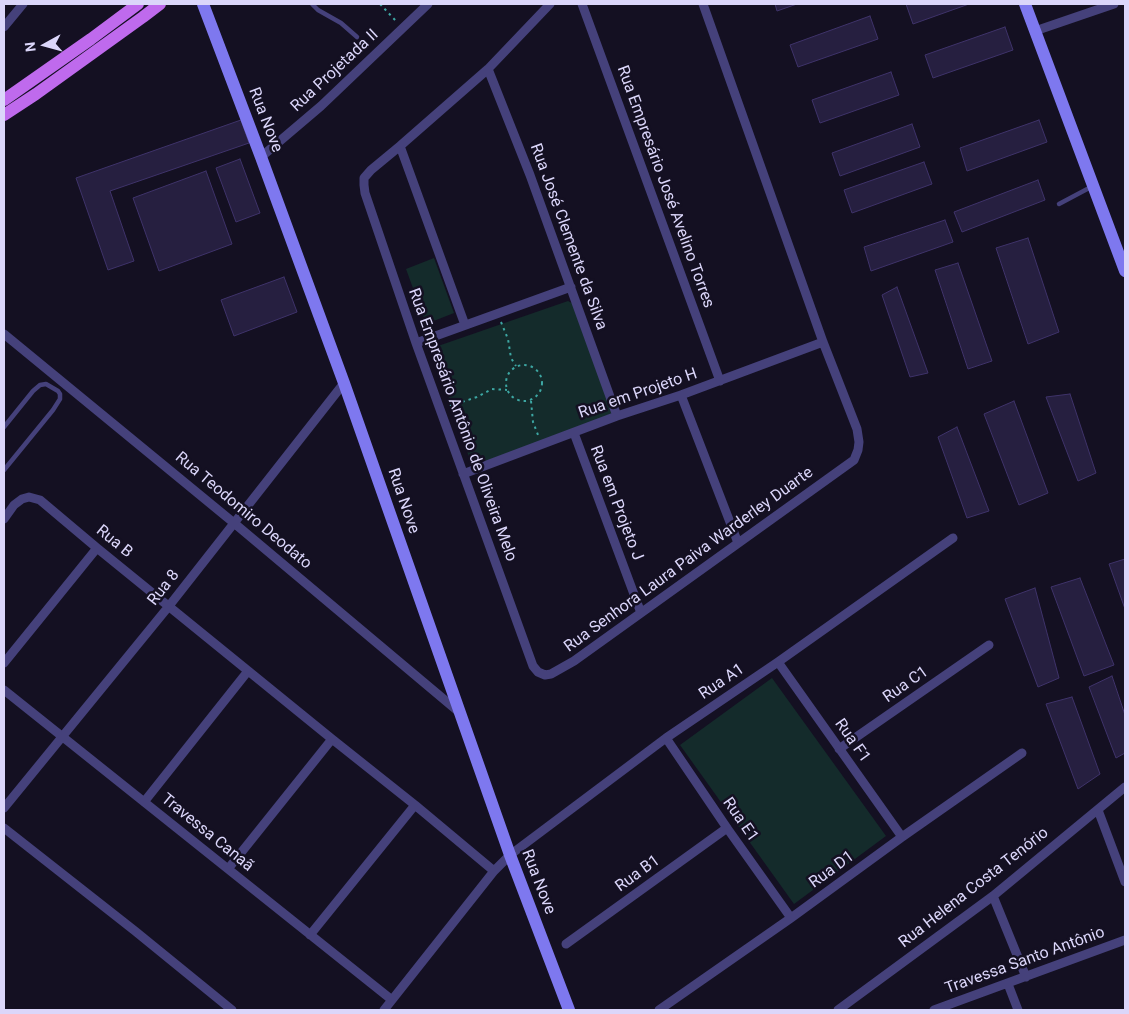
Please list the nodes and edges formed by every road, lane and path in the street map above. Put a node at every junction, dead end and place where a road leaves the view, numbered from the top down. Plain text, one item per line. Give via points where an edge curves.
1 (23, 4) edge
2 (138, 4) edge
3 (160, 4) edge
4 (202, 4) edge
5 (312, 4) edge
6 (380, 4) edge
7 (428, 4) edge
8 (550, 4) edge
9 (582, 4) edge
10 (702, 4) edge
11 (1025, 4) edge
12 (1114, 4) edge
13 (4, 27) edge
14 (403, 28) junction
15 (1035, 32) junction
16 (357, 37) dead end
17 (488, 69) junction
18 (4, 100) edge
19 (4, 115) edge
20 (400, 146) junction
21 (261, 157) junction
22 (1094, 186) junction
23 (1059, 204) dead end
24 (1125, 271) edge
25 (571, 287) junction
26 (497, 313) junction
27 (465, 325) junction
28 (4, 334) edge
29 (823, 342) junction
30 (416, 343) junction
31 (516, 366) junction
32 (720, 381) junction
33 (344, 384) junction
34 (507, 390) junction
35 (681, 395) junction
36 (531, 401) junction
37 (440, 408) junction
38 (618, 416) junction
39 (4, 427) edge
40 (574, 433) junction
41 (541, 444) junction
42 (4, 470) edge
43 (463, 474) junction
44 (4, 519) edge
45 (234, 523) junction
46 (953, 538) dead end
47 (738, 543) junction
48 (97, 548) junction
49 (169, 606) junction
50 (641, 613) junction
51 (989, 646) dead end
52 (778, 662) junction
53 (4, 664) edge
54 (248, 671) junction
55 (538, 672) joint
56 (4, 690) edge
57 (461, 714) junction
58 (62, 736) junction
59 (666, 738) junction
60 (332, 739) junction
61 (839, 749) junction
62 (1022, 753) dead end
63 (1125, 787) edge
64 (144, 802) junction
65 (415, 804) junction
66 (4, 808) edge
67 (1098, 810) junction
68 (4, 828) edge
69 (727, 828) junction
70 (902, 837) junction
71 (510, 855) junction
72 (228, 869) junction
73 (494, 871) junction
74 (1125, 882) edge
75 (993, 896) junction
76 (791, 918) junction
77 (310, 935) junction
78 (1125, 940) edge
79 (566, 944) dead end
80 (1026, 976) junction
81 (1008, 984) junction
82 (392, 1000) junction
83 (232, 1010) edge
84 (384, 1010) edge
85 (569, 1010) edge
86 (659, 1010) edge
87 (838, 1010) edge
88 (934, 1010) edge
89 (1018, 1010) edge

1 - 13 street
2 - 18 main road
3 - 19 main road
4 - 21 street, Rua Nove
5 - 16 lane
6 - 14 path
7 - 14 street, Rua Projetada II
8 - 17 street
9 - 32 street, Rua Empresário José Avelino Torres
10 - 29 street
11 - 15 street
12 - 15 street
14 - 21 street, Rua Projetada II via 321,106
15 - 22 street
17 - 20 street
17 - 25 street, Rua José Clemente da Silva
20 - 27 street
20 - 30 street, Rua Empresário Antônio de Oliveira Melo via 371,170 364,178 364,185
21 - 33 street, Rua Nove
22 - 23 lane
22 - 24 street
25 - 26 street
25 - 38 street, Rua José Clemente da Silva
26 - 27 street
26 - 31 path
27 - 30 street
28 - 45 street, Rua Teodomiro Deodato
29 - 32 street, Rua em Projeto H
29 - 47 street, Rua Senhora Laura Paiva Warderley Duarte via 857,429 859,442 854,460
30 - 37 street, Rua Empresário Antônio de Oliveira Melo
31 - 34 path via 508,372
31 - 36 path via 525,364 533,367 542,376 541,392
32 - 35 street, Rua em Projeto H
33 - 45 street, Rua 8
33 - 57 street, Rua Nove
34 - 36 path via 510,396 522,402
34 - 37 path via 492,389
35 - 38 street, Rua em Projeto H
35 - 47 street
36 - 41 path via 533,422
37 - 43 street, Rua Empresário Antônio de Oliveira Melo
38 - 40 street, Rua em Projeto H
39 - 42 lane via 40,385 46,384 60,394 53,410
40 - 41 street, Rua em Projeto H
40 - 50 street, Rua em Projeto J
41 - 43 street, Rua em Projeto H
43 - 55 street, Rua Empresário Antônio de Oliveira Melo via 533,666
44 - 48 street, Rua B via 22,498 40,500
45 - 49 street, Rua 8
45 - 57 street, Rua Teodomiro Deodato
46 - 52 street, Rua A1
47 - 50 street, Rua Senhora Laura Paiva Warderley Duarte
48 - 49 street, Rua B
48 - 53 street
49 - 54 street, Rua B
49 - 58 street, Rua 8
50 - 55 street, Rua Senhora Laura Paiva Warderley Duarte via 552,674
51 - 61 street, Rua C1
52 - 59 street, Rua A1
52 - 61 street, Rua F1
54 - 60 street, Rua B
54 - 64 street
56 - 58 street, Travessa Canaã
57 - 71 street, Rua Nove
58 - 64 street, Travessa Canaã
58 - 66 street, Rua 8
59 - 69 street, Rua E1
59 - 71 street, Rua A1
60 - 65 street, Rua B
60 - 72 street
61 - 70 street, Rua F1
62 - 70 street, Rua D1
63 - 67 street, Rua Helena Costa Tenório
64 - 72 street, Travessa Canaã
65 - 73 street, Rua B
65 - 77 street
67 - 74 street
67 - 75 street, Rua Helena Costa Tenório
68 - 83 street
69 - 76 street, Rua E1
69 - 79 street, Rua B1
70 - 76 street, Rua D1
71 - 73 street, Rua A1
71 - 85 street, Rua Nove
72 - 77 street, Travessa Canaã
73 - 82 street, Rua A1
75 - 80 street
75 - 87 street, Rua Helena Costa Tenório
76 - 86 street, Rua D1
77 - 82 street, Travessa Canaã
78 - 80 street, Travessa Santo Antônio
80 - 81 street, Travessa Santo Antônio
81 - 88 street, Travessa Santo Antônio
81 - 89 street
82 - 84 street, Rua A1

